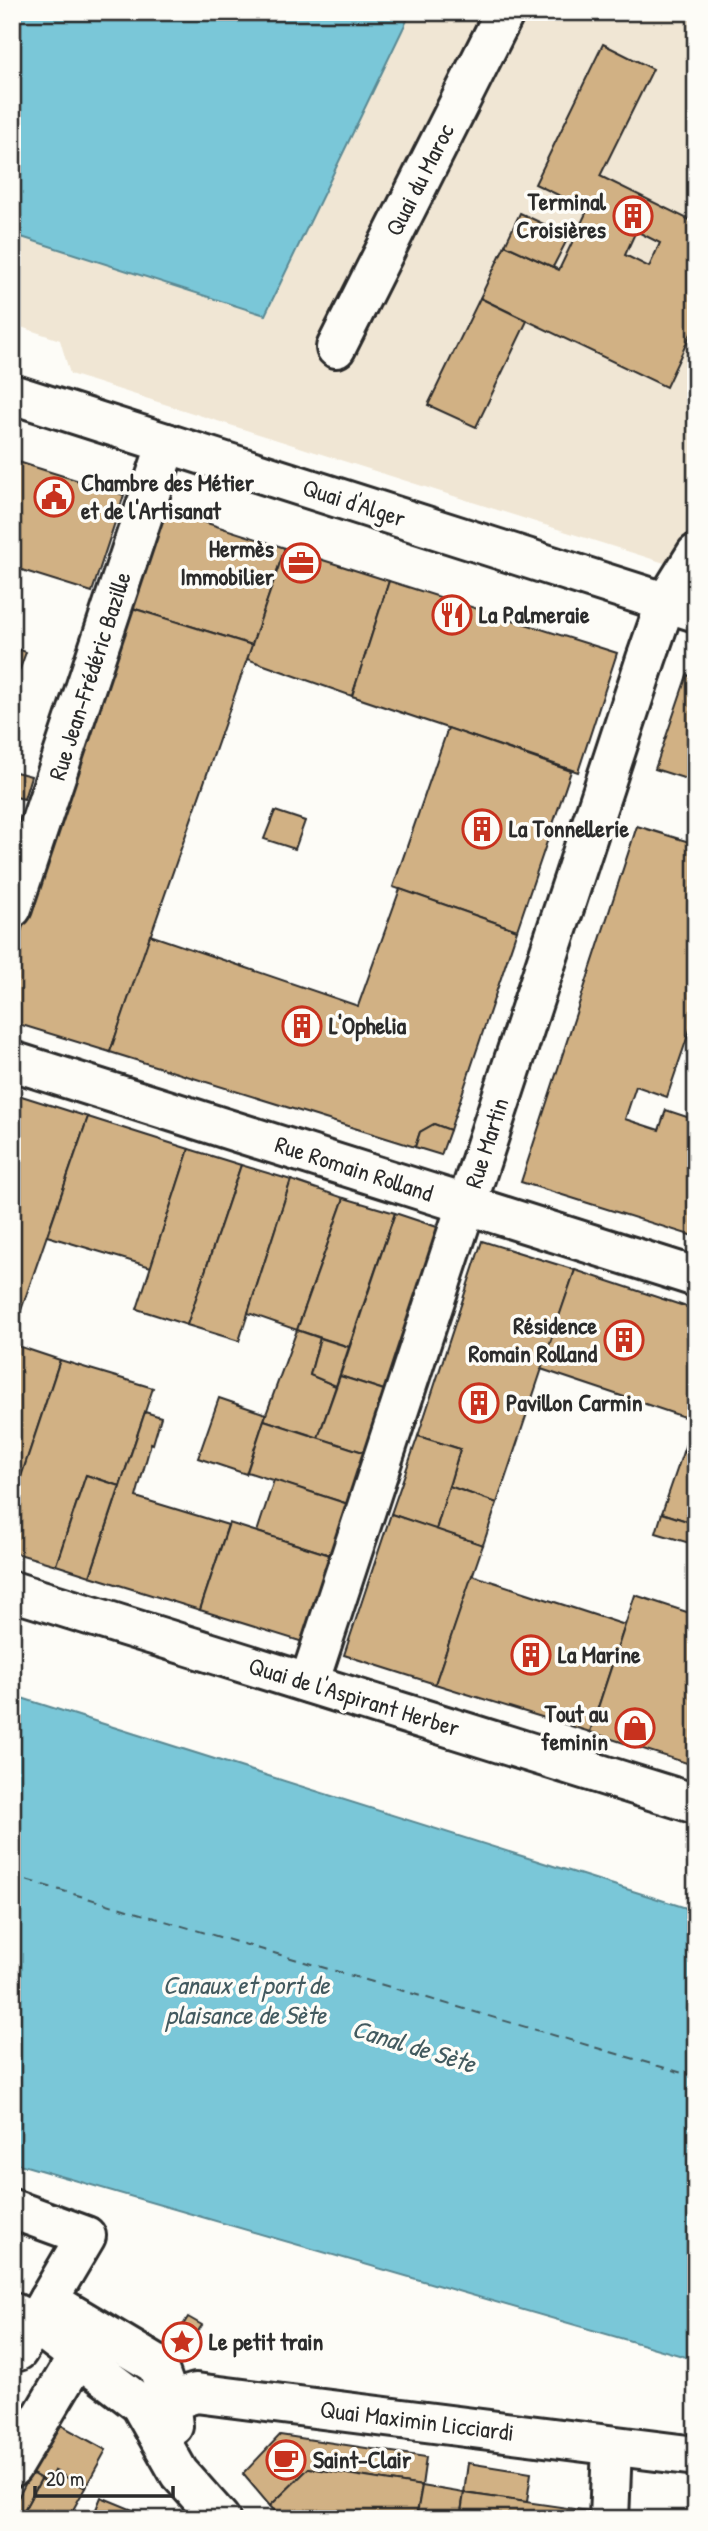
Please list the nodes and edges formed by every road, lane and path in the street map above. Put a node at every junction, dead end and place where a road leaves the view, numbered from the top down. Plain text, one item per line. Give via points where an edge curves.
1 (505, 12) edge
2 (336, 348) dead end
3 (12, 394) edge
4 (167, 443) junction
5 (696, 554) edge
6 (681, 607) edge
7 (12, 908) edge
8 (12, 1061) edge
9 (466, 1205) junction
10 (696, 1277) edge
11 (12, 1591) edge
12 (309, 1683) junction
13 (696, 1804) edge
14 (12, 2209) edge
15 (28, 2321) edge
16 (78, 2356) junction
17 (155, 2403) junction
18 (612, 2446) junction
19 (696, 2456) edge
20 (12, 2468) edge
21 (220, 2519) edge
22 (609, 2519) edge

1 - 2 street, Quai du Maroc
3 - 4 street, Quai d'Alger
4 - 6 street, Quai d'Alger
4 - 7 street, Rue Jean-Frédéric Bazille
5 - 6 street, Rue Martin
6 - 9 street, Rue Martin
8 - 9 street, Rue Romain Rolland
9 - 10 street, Rue Romain Rolland
9 - 12 street, Rue Martin
11 - 12 street, Quai de l'Aspirant Herber
12 - 13 street, Quai de l'Aspirant Herber
14 - 15 street via 86,2236
15 - 16 street
15 - 17 street via 157,2365
16 - 17 street
16 - 20 street
17 - 18 street, Quai Maximin Licciardi via 196,2393
17 - 21 street via 179,2473
18 - 19 street, Quai Maximin Licciardi
18 - 22 street

